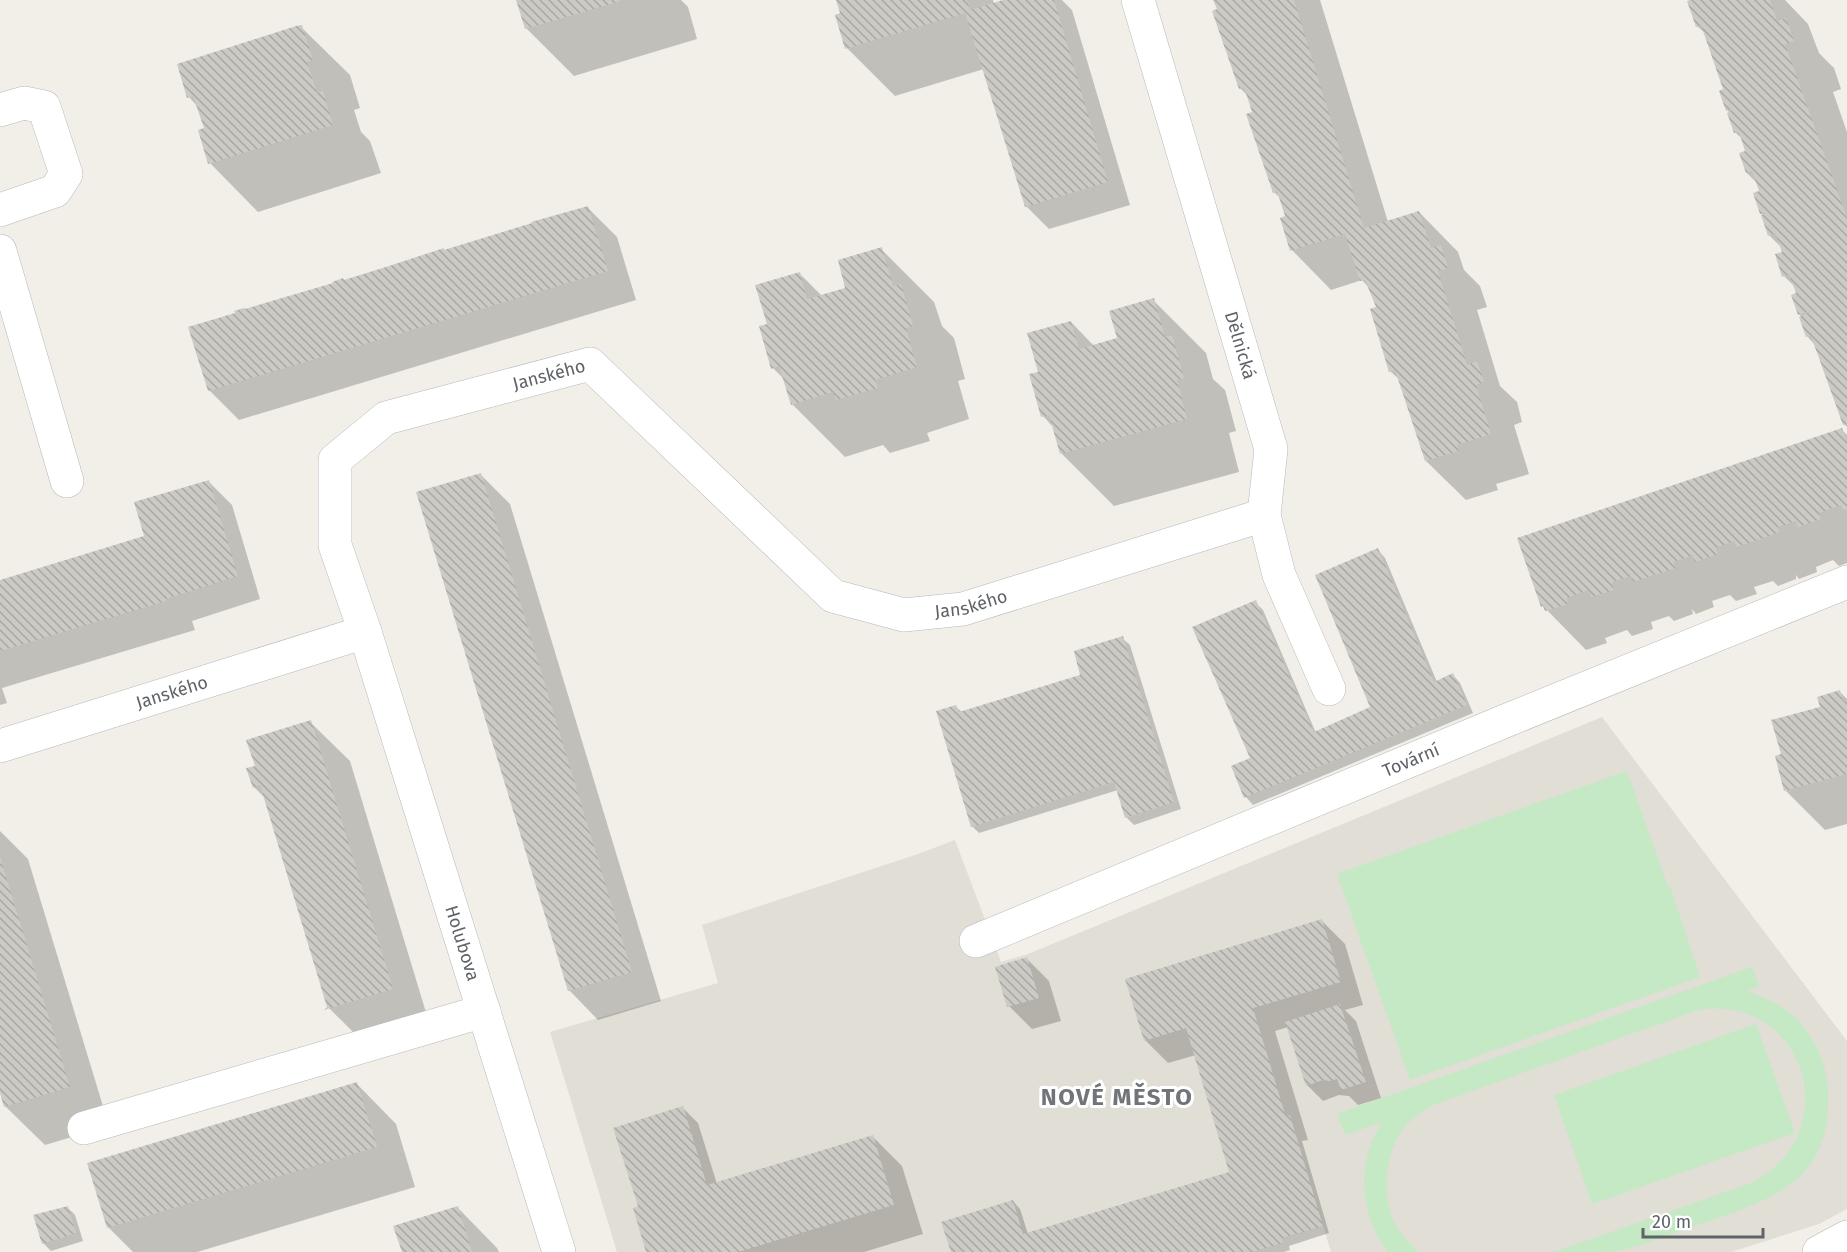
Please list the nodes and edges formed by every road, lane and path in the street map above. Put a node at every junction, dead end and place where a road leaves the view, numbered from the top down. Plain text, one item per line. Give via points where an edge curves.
1 (1138, 0) edge
2 (0, 111) edge
3 (0, 210) edge
4 (0, 251) edge
5 (67, 481) dead end
6 (1264, 514) junction
7 (1847, 582) edge
8 (365, 632) junction
9 (1329, 689) dead end
10 (0, 746) edge
11 (976, 941) dead end
12 (484, 1011) junction
13 (84, 1128) dead end
14 (1847, 1237) edge
15 (559, 1252) edge
16 (1819, 1252) edge

1 - 6 street, Dělnická via 1271,449
2 - 3 street via 24,103 44,107 66,174 55,191
4 - 5 street
6 - 8 street, Janského via 963,609 904,615 833,596 590,364 386,418 335,460 335,545
6 - 9 street, Dělnická via 1279,575
7 - 11 street, Tovární
8 - 10 street, Janského
8 - 12 street, Holubova
12 - 13 street
12 - 15 street, Holubova
14 - 16 street

